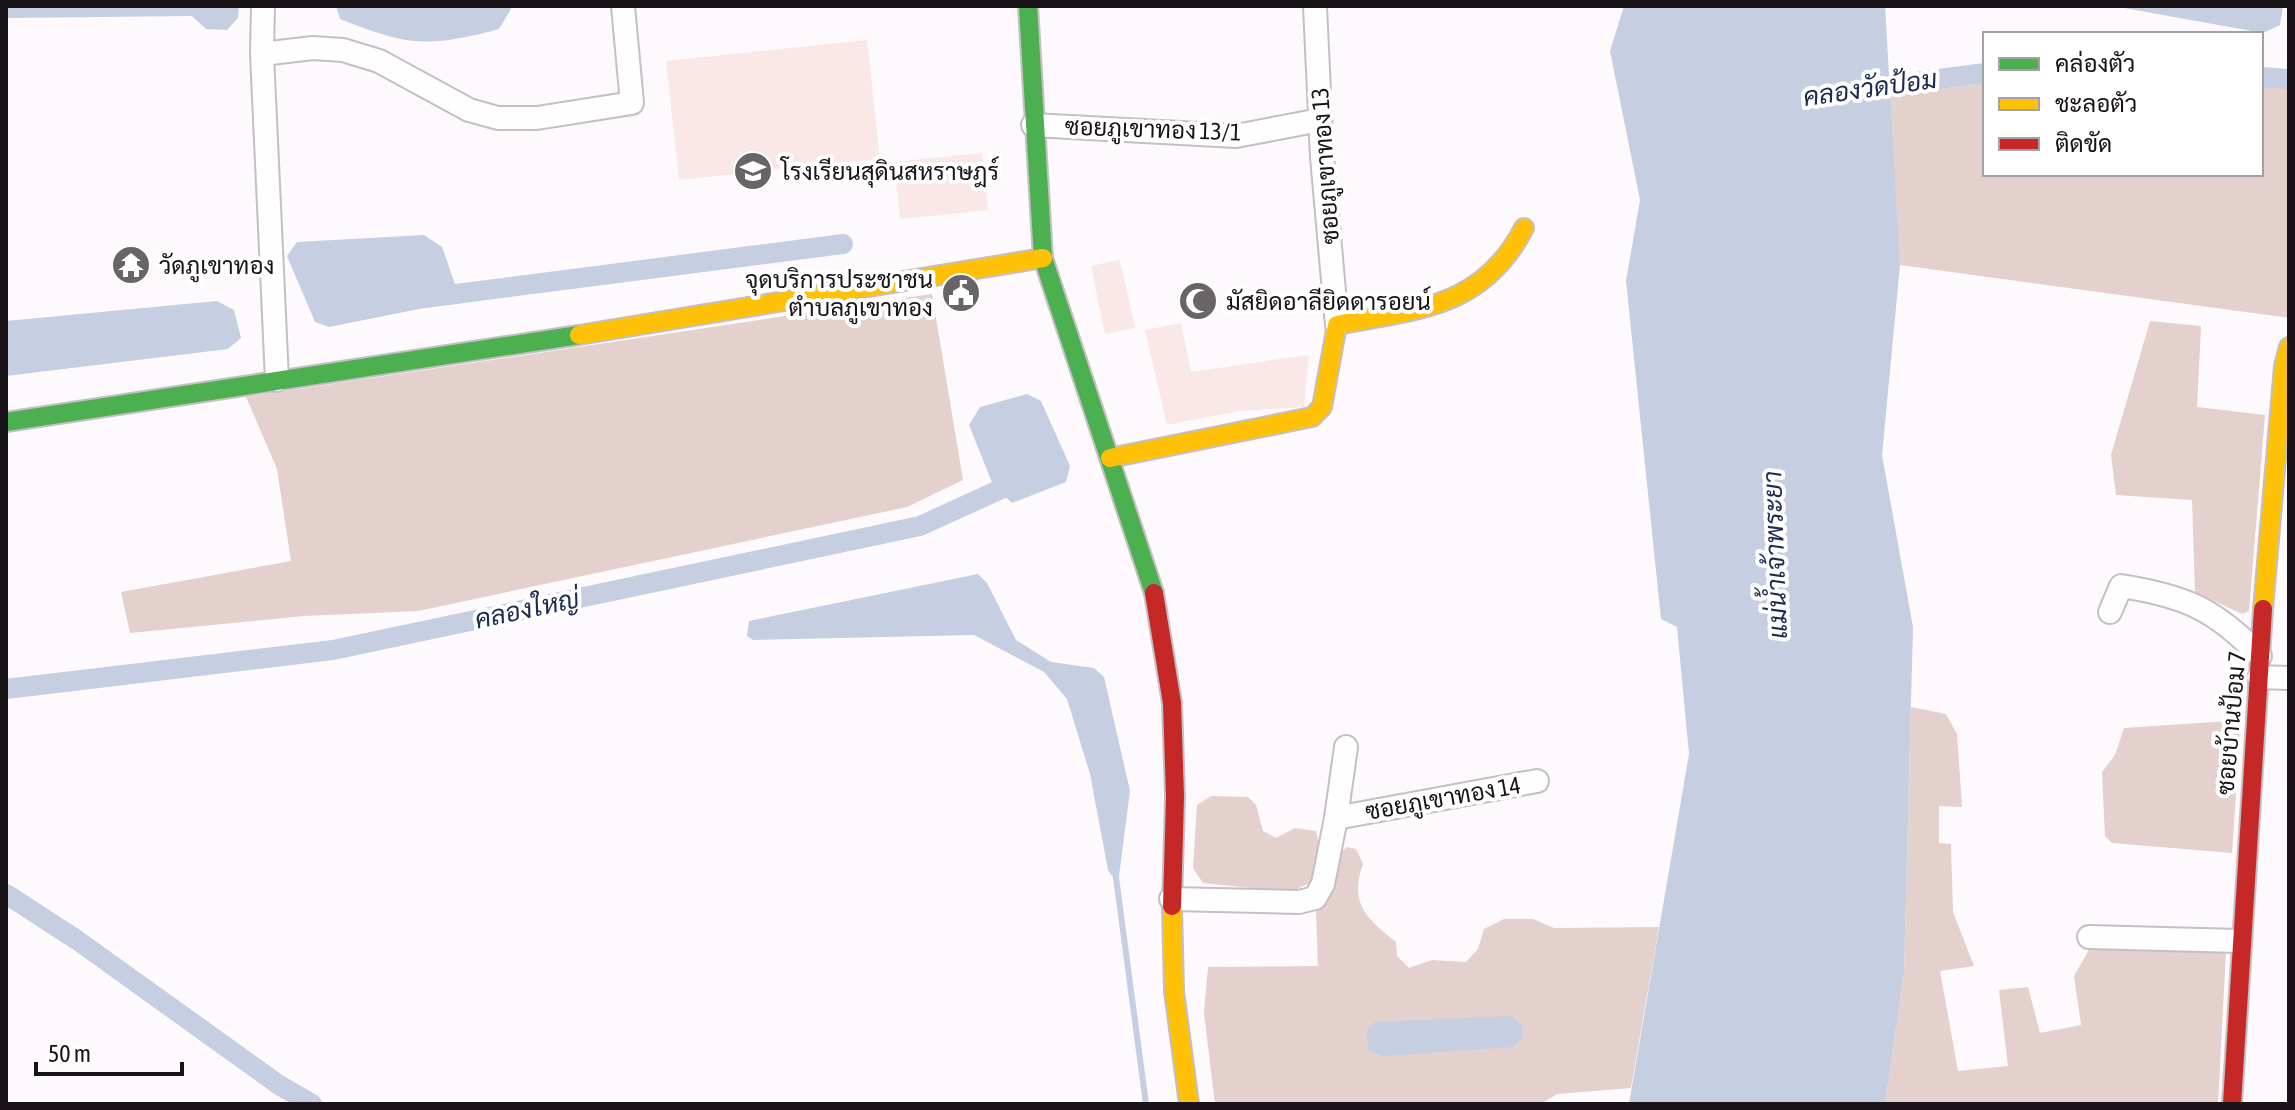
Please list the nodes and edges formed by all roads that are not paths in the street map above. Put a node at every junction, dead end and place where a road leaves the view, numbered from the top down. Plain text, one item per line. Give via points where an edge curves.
1 (263, 6) edge
2 (623, 6) edge
3 (1028, 6) edge
4 (1315, 6) edge
5 (262, 54) junction
6 (1320, 120) junction
7 (1033, 125) junction
8 (1524, 228) dead end
9 (1043, 258) junction
10 (1337, 325) junction
11 (2289, 347) edge
12 (277, 380) junction
13 (6, 422) edge
14 (1110, 458) junction
15 (2110, 612) dead end
16 (2260, 667) junction
17 (2289, 678) edge
18 (1346, 747) dead end
19 (1537, 781) dead end
20 (1336, 818) junction
21 (1171, 899) junction
22 (2089, 937) dead end
23 (2239, 941) junction
24 (1189, 1104) edge
25 (2232, 1104) edge

1 - 5 street
2 - 5 street via 632,103 566,115 484,114 379,61 343,50
3 - 7 street
4 - 6 street, ซอยภูเขาทอง 13
5 - 12 street
6 - 7 street, ซอยภูเขาทอง 13/1 via 1236,136
6 - 10 street, ซอยภูเขาทอง 13
7 - 9 street
8 - 10 street via 1515,252 1477,289 1455,299
9 - 12 street
9 - 14 street
10 - 14 street via 1322,407 1312,417
11 - 16 street, ซอยบ้านป้อม 7
12 - 13 street
14 - 21 street via 1152,579 1172,703
15 - 16 street via 2121,586 2181,597 2232,627
16 - 17 street
16 - 23 street, ซอยบ้านป้อม 7
18 - 20 street
19 - 20 street, ซอยภูเขาทอง 14
20 - 21 street, ซอยภูเขาทอง 14 via 1323,884 1315,898
21 - 24 street via 1174,991
22 - 23 street
23 - 25 street, ซอยบ้านป้อม 7

